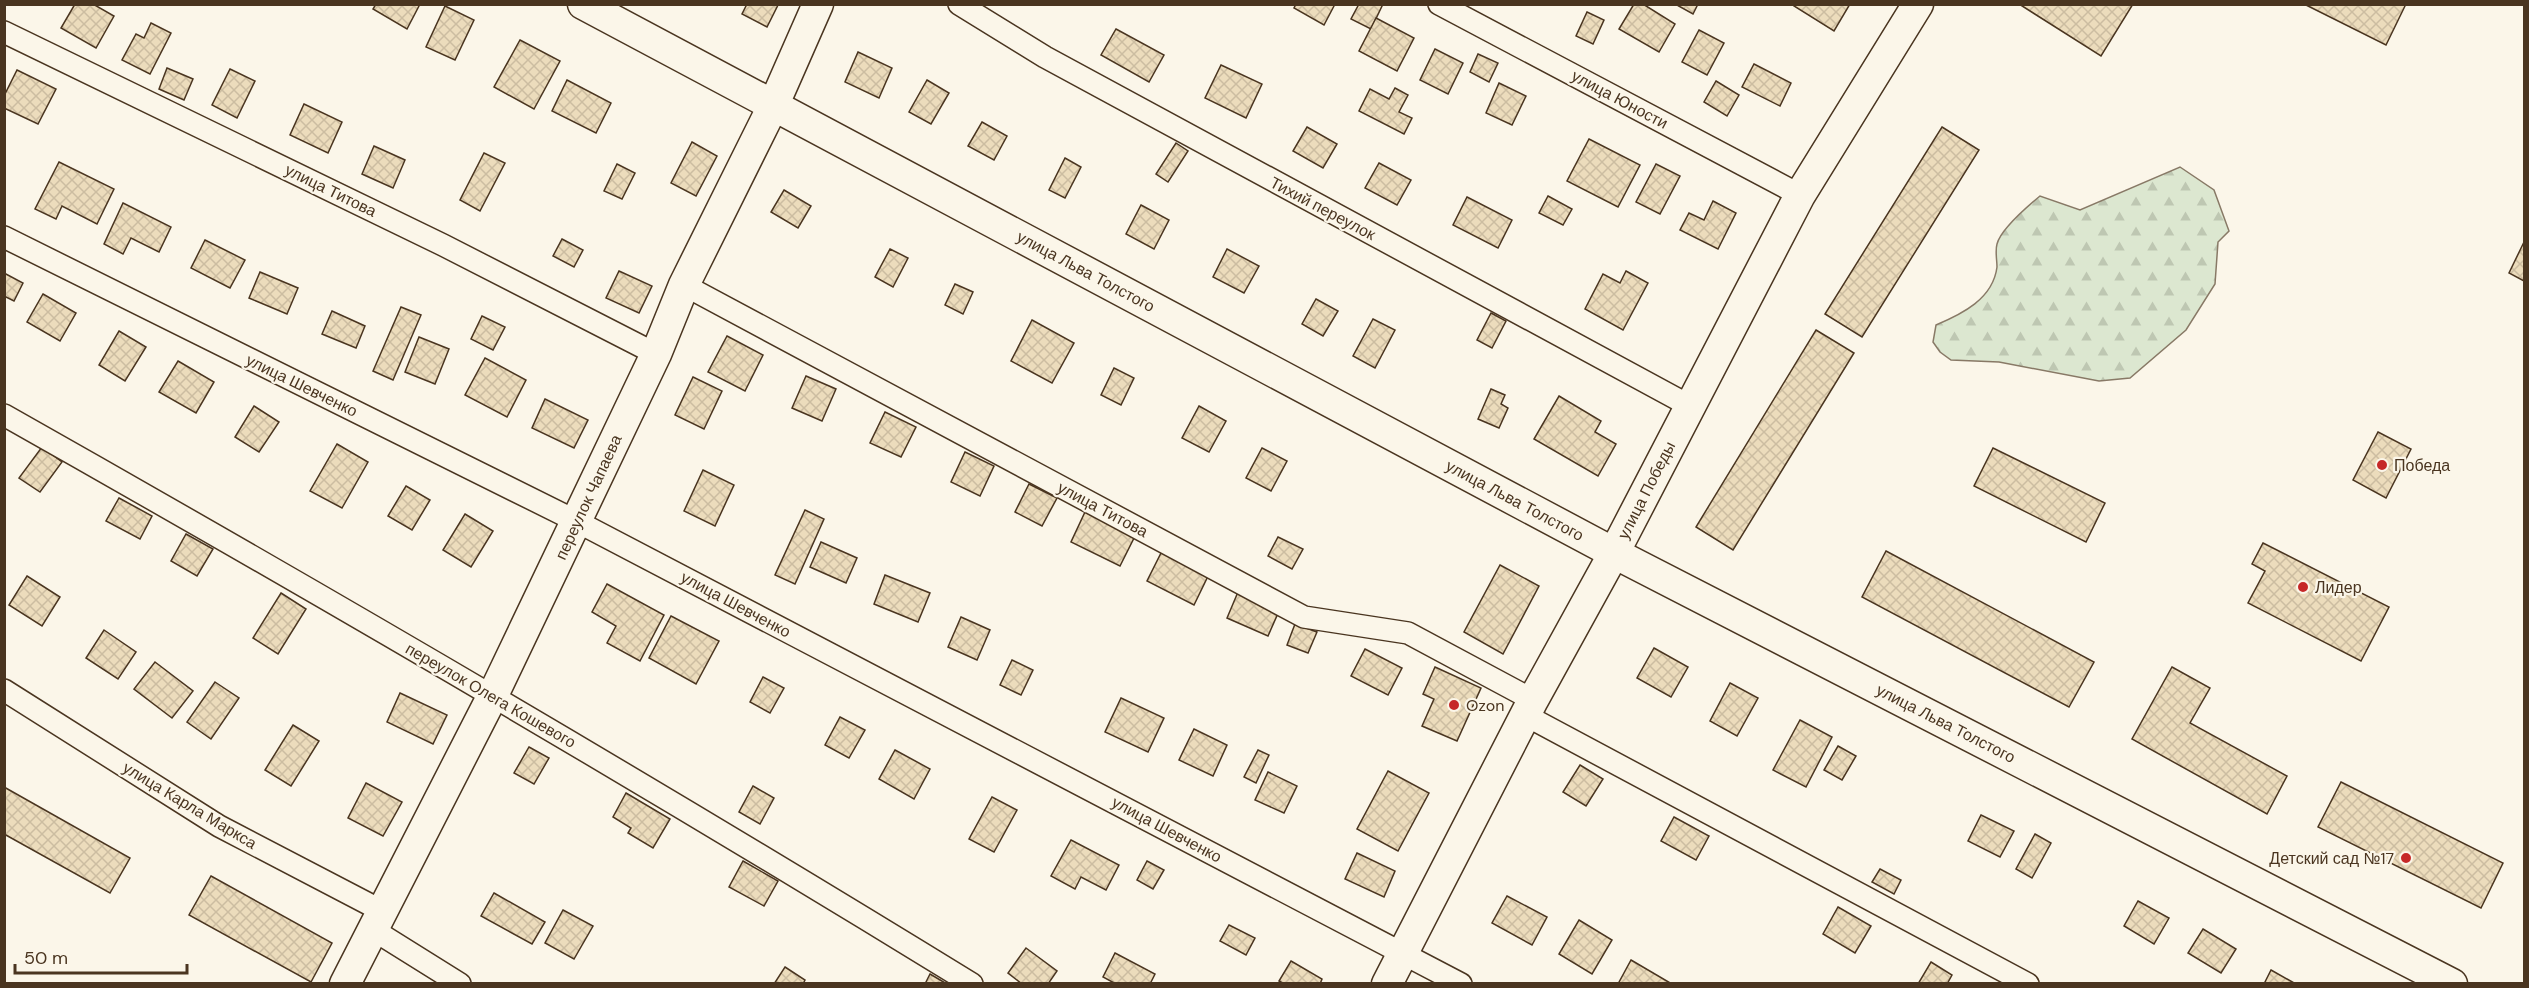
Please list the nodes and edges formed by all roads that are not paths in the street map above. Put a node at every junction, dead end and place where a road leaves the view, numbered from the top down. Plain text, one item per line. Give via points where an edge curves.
1 (584, 4) edge
2 (818, 4) edge
3 (959, 4) edge
4 (1439, 4) edge
5 (1918, 4) edge
6 (4, 32) edge
7 (774, 104) junction
8 (1800, 195) junction
9 (4, 237) edge
10 (684, 285) junction
11 (656, 354) junction
12 (1690, 406) junction
13 (4, 415) edge
14 (576, 521) junction
15 (1614, 553) junction
16 (4, 690) edge
17 (493, 695) junction
18 (1529, 707) junction
19 (377, 920) junction
20 (1405, 953) junction
21 (345, 984) edge
22 (460, 984) edge
23 (972, 984) edge
24 (1388, 984) edge
25 (1461, 984) edge
26 (2028, 984) edge
27 (2452, 984) edge

1 - 7 street, улица Льва Толстого
2 - 7 street, переулок Чапаева
3 - 12 street, Тихий переулок via 1056,63
4 - 8 street, улица Юности
5 - 8 street, улица Победы
6 - 11 street, улица Титова via 443,244
7 - 10 street, переулок Чапаева
7 - 15 street, улица Льва Толстого
8 - 12 street, улица Победы
9 - 14 street, улица Шевченко
10 - 11 street, переулок Чапаева
10 - 18 street, улица Титова via 1304,617 1408,633
11 - 14 street, переулок Чапаева
12 - 15 street, улица Победы
13 - 17 street, переулок Олега Кошевого
14 - 17 street, переулок Чапаева
14 - 20 street, улица Шевченко
15 - 18 street, улица Победы
15 - 27 street, улица Льва Толстого
16 - 19 street, улица Карла Маркса
17 - 19 street, переулок Чапаева
17 - 23 street, переулок Олега Кошевого
18 - 20 street, улица Победы
18 - 26 street, улица Титова
19 - 21 street, переулок Чапаева
19 - 22 street, улица Карла Маркса
20 - 24 street, улица Победы
20 - 25 street, улица Шевченко

